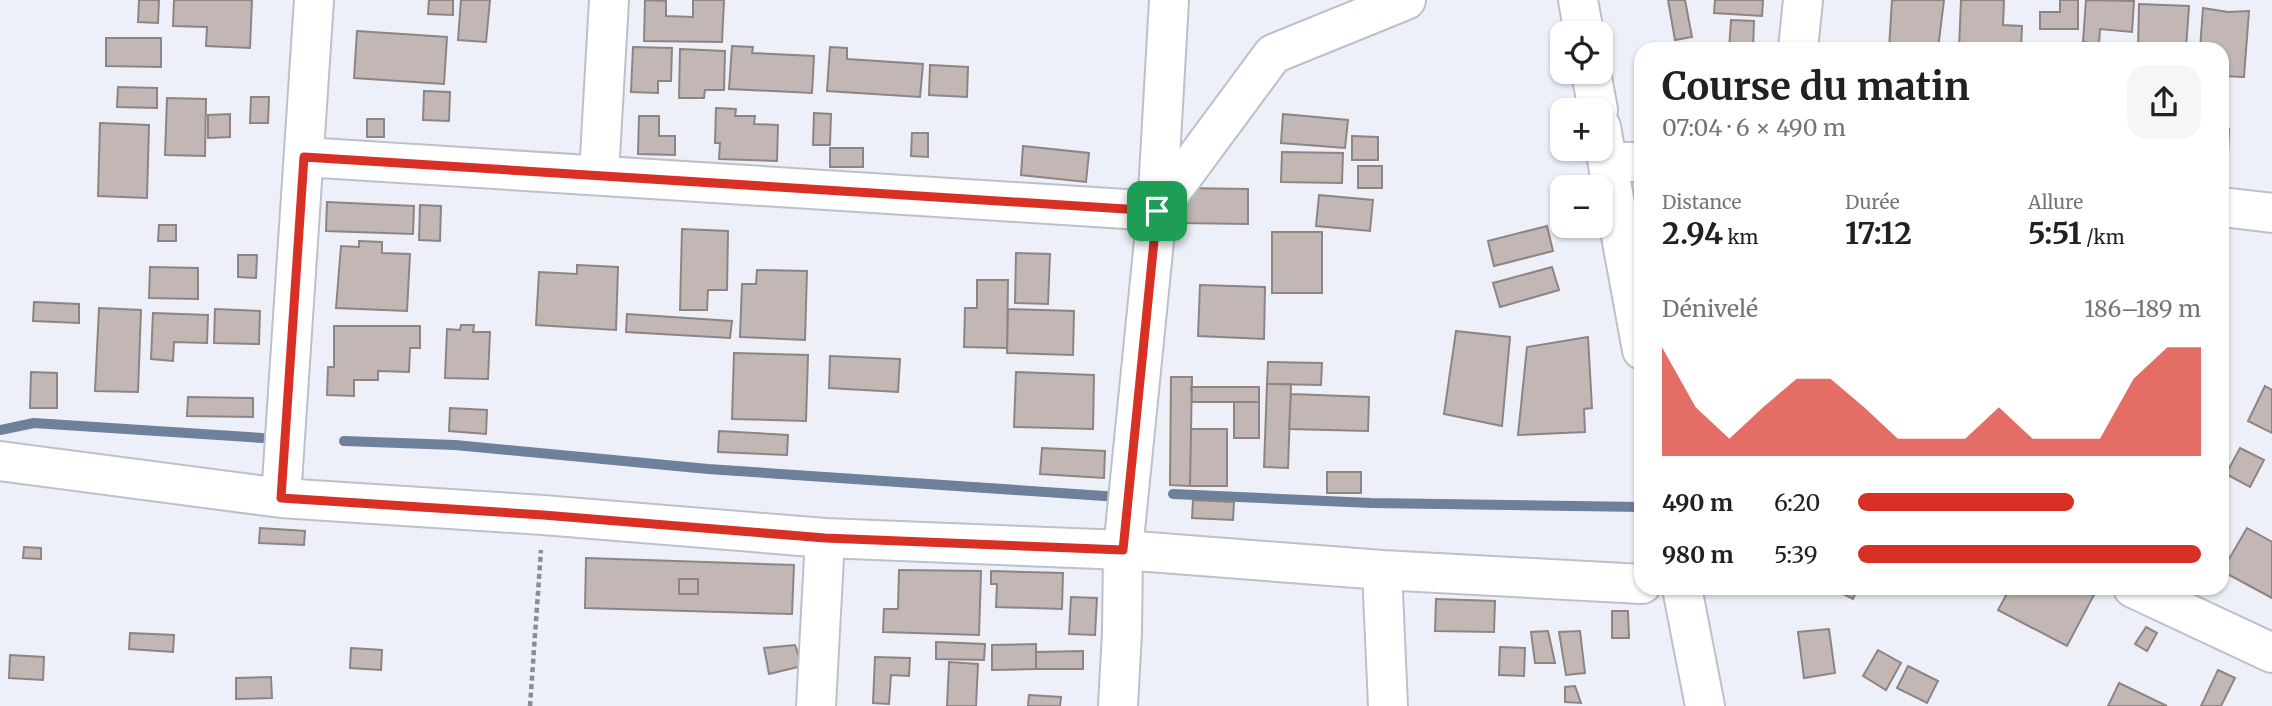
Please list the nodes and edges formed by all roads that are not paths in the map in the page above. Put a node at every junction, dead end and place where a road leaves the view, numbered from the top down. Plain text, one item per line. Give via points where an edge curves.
1 (314, 0) edge
2 (609, 0) edge
3 (1169, 0) edge
4 (1406, 0) edge
5 (1578, 0) edge
6 (1803, 0) edge
7 (1582, 21) edge
8 (1799, 42) edge
9 (1617, 150) edge
10 (304, 157) junction
11 (599, 174) junction
12 (2229, 208) edge
13 (1157, 211) junction
14 (2272, 213) edge
15 (1634, 286) edge
16 (0, 461) edge
17 (281, 498) junction
18 (825, 538) junction
19 (1123, 550) junction
20 (1382, 570) junction
21 (1634, 583) edge
22 (1683, 595) edge
23 (2148, 595) edge
24 (2272, 653) edge
25 (816, 706) edge
26 (1118, 706) edge
27 (1388, 706) edge
28 (1705, 706) edge

1 - 10 street
2 - 11 street
3 - 13 street
4 - 13 street via 1273,54
5 - 7 street
6 - 8 street
9 - 15 street
10 - 11 street
10 - 17 street
11 - 13 street
12 - 14 street
13 - 19 street
16 - 17 street
17 - 18 street
18 - 19 street
18 - 25 street
19 - 20 street
19 - 26 street
20 - 21 street
20 - 27 street
22 - 28 street
23 - 24 street

